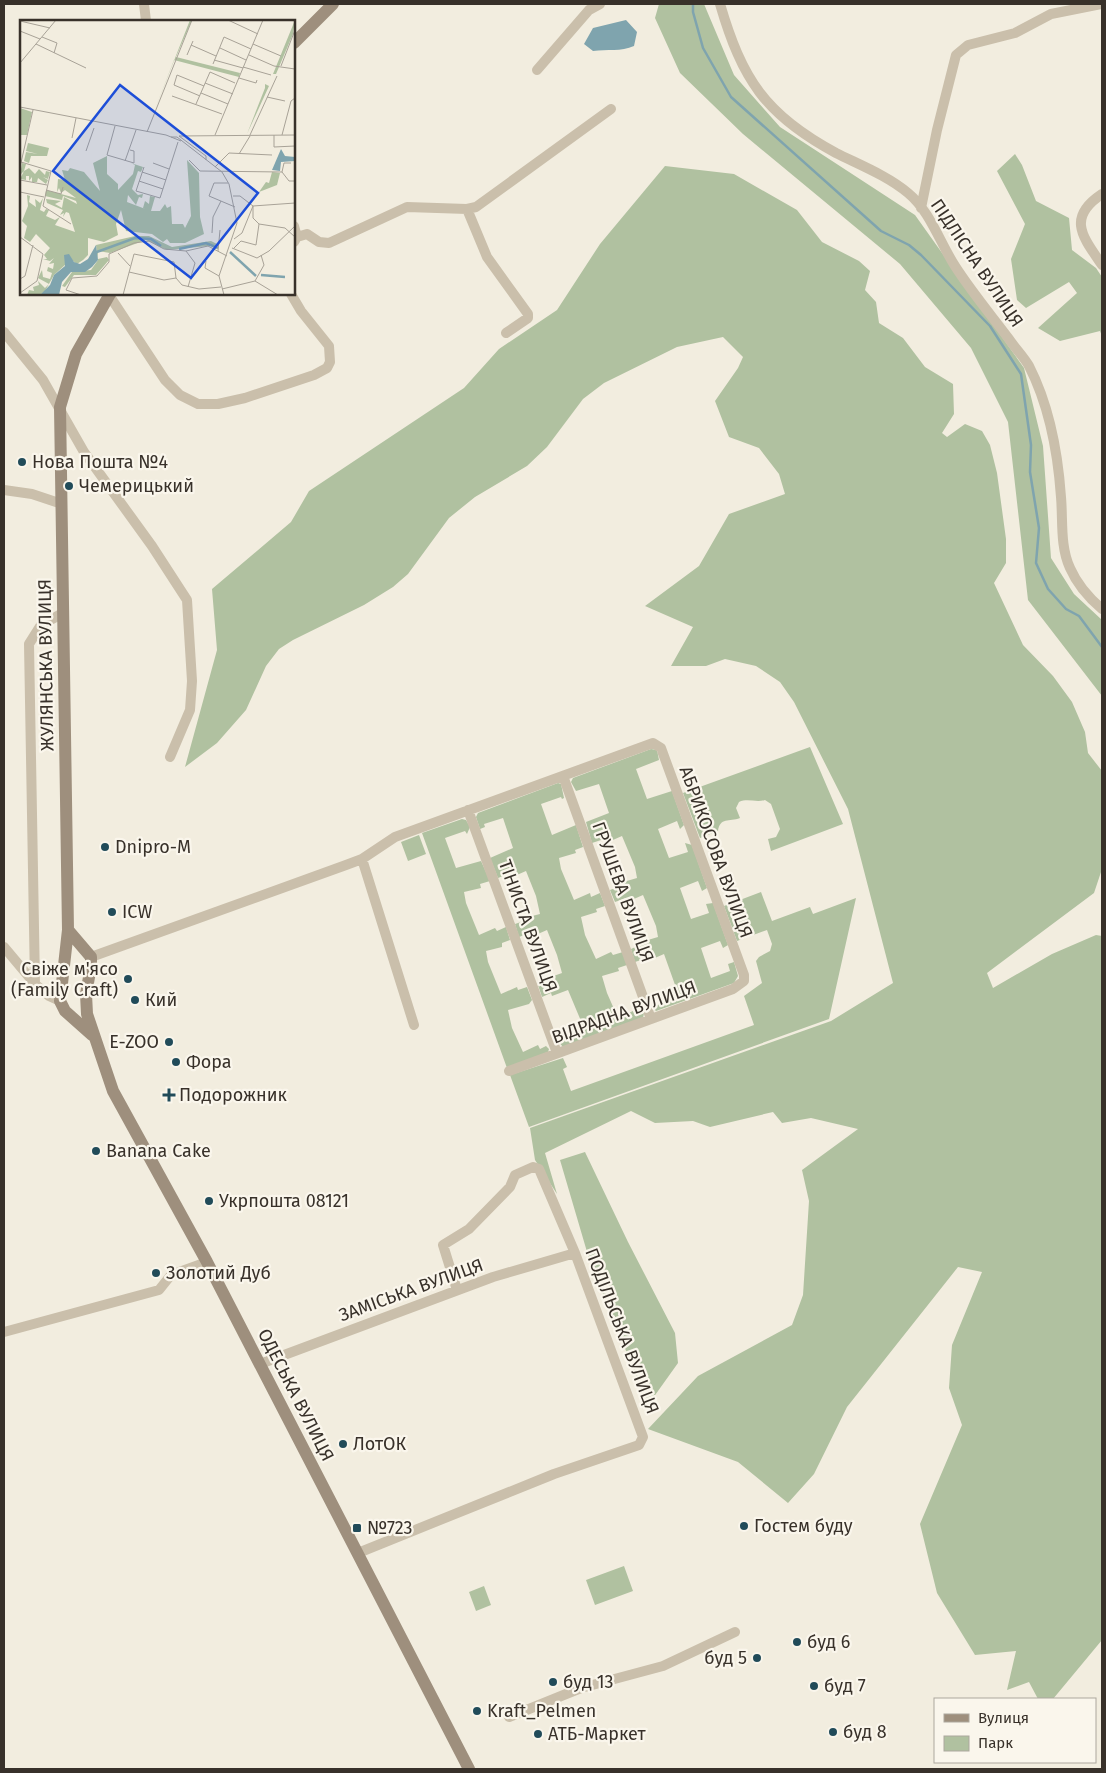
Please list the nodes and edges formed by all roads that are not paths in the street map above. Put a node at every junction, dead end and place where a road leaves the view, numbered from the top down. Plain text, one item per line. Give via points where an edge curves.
1 (144, 4) edge
2 (333, 4) edge
3 (600, 4) edge
4 (720, 4) edge
5 (1101, 4) edge
6 (146, 20) edge
7 (295, 42) edge
8 (536, 70) dead end
9 (612, 109) dead end
10 (1102, 194) edge
11 (921, 208) junction
12 (467, 209) junction
13 (295, 240) edge
14 (1102, 266) edge
15 (110, 295) edge
16 (292, 295) edge
17 (4, 332) edge
18 (506, 332) dead end
19 (60, 407) junction
20 (4, 490) edge
21 (60, 503) junction
22 (1102, 609) edge
23 (63, 613) junction
24 (170, 757) dead end
25 (563, 776) junction
26 (468, 810) junction
27 (362, 859) junction
28 (68, 930) junction
29 (4, 947) edge
30 (89, 954) junction
31 (66, 956) junction
32 (744, 975) joint
33 (35, 984) junction
34 (60, 1001) junction
35 (86, 1006) junction
36 (70, 1015) junction
37 (651, 1019) junction
38 (414, 1025) dead end
39 (94, 1037) junction
40 (557, 1053) junction
41 (509, 1071) dead end
42 (575, 1253) junction
43 (207, 1262) junction
44 (457, 1290) junction
45 (4, 1332) edge
46 (260, 1364) junction
47 (358, 1553) junction
48 (735, 1632) dead end
49 (509, 1716) dead end
50 (469, 1769) edge

1 - 6 street
2 - 7 street
3 - 8 street via 589,10
4 - 11 street, ПІДЛІСНА ВУЛИЦЯ via 740,63 767,102 808,136 886,178 909,194
5 - 11 street via 1051,14 1015,33 968,45 956,55
9 - 12 street via 484,203
10 - 14 street via 1088,205 1080,220 1082,234
11 - 22 street, ПІДЛІСНА ВУЛИЦЯ via 956,267 1028,365 1040,394 1056,456 1064,549 1069,568
12 - 13 street via 407,207 330,243 319,242 307,234
12 - 18 street via 487,257 528,314 528,318
15 - 16 street via 165,380 180,395 198,404 218,404 244,398 327,368 330,362 328,346
15 - 19 street, ЖУЛЯНСЬКА ВУЛИЦЯ via 76,354
17 - 19 street via 43,380
19 - 21 street, ЖУЛЯНСЬКА ВУЛИЦЯ
19 - 24 street via 84,452 187,600 192,680 190,710
20 - 21 street
21 - 23 street, ЖУЛЯНСЬКА ВУЛИЦЯ
23 - 28 street, ЖУЛЯНСЬКА ВУЛИЦЯ
23 - 33 street via 41,625 29,644
25 - 26 street
25 - 32 street, АБРИКОСОВА ВУЛИЦЯ via 654,742 661,748
25 - 37 street, ГРУШЕВА ВУЛИЦЯ
26 - 27 street via 395,837
26 - 40 street, ТІНИСТА ВУЛИЦЯ
27 - 30 street
27 - 38 street
28 - 30 street
28 - 31 street, ЖУЛЯНСЬКА ВУЛИЦЯ
29 - 33 street
30 - 31 street via 77,949
30 - 35 street via 92,966
31 - 34 street, ЖУЛЯНСЬКА ВУЛИЦЯ
32 - 37 street, ВІДРАДНА ВУЛИЦЯ via 744,981 733,989
33 - 34 street
34 - 36 street
35 - 36 street via 79,1013
35 - 39 street
36 - 39 street
37 - 40 street, ВІДРАДНА ВУЛИЦЯ
39 - 43 street, ОДЕСЬКА ВУЛИЦЯ via 126,1116
40 - 41 street, ВІДРАДНА ВУЛИЦЯ
42 - 44 street, ЗАМІСЬКА ВУЛИЦЯ
42 - 44 street, ПОДІЛЬСЬКА ВУЛИЦЯ via 538,1169 533,1167 515,1175 510,1186 469,1229 442,1245
42 - 47 street, ПОДІЛЬСЬКА ВУЛИЦЯ via 638,1418 643,1437 639,1445 554,1474
43 - 45 street via 171,1275 159,1290
43 - 46 street, ОДЕСЬКА ВУЛИЦЯ
44 - 46 street, ЗАМІСЬКА ВУЛИЦЯ
46 - 47 street, ОДЕСЬКА ВУЛИЦЯ
47 - 50 street, ОДЕСЬКА ВУЛИЦЯ
48 - 49 street via 663,1666 581,1688

